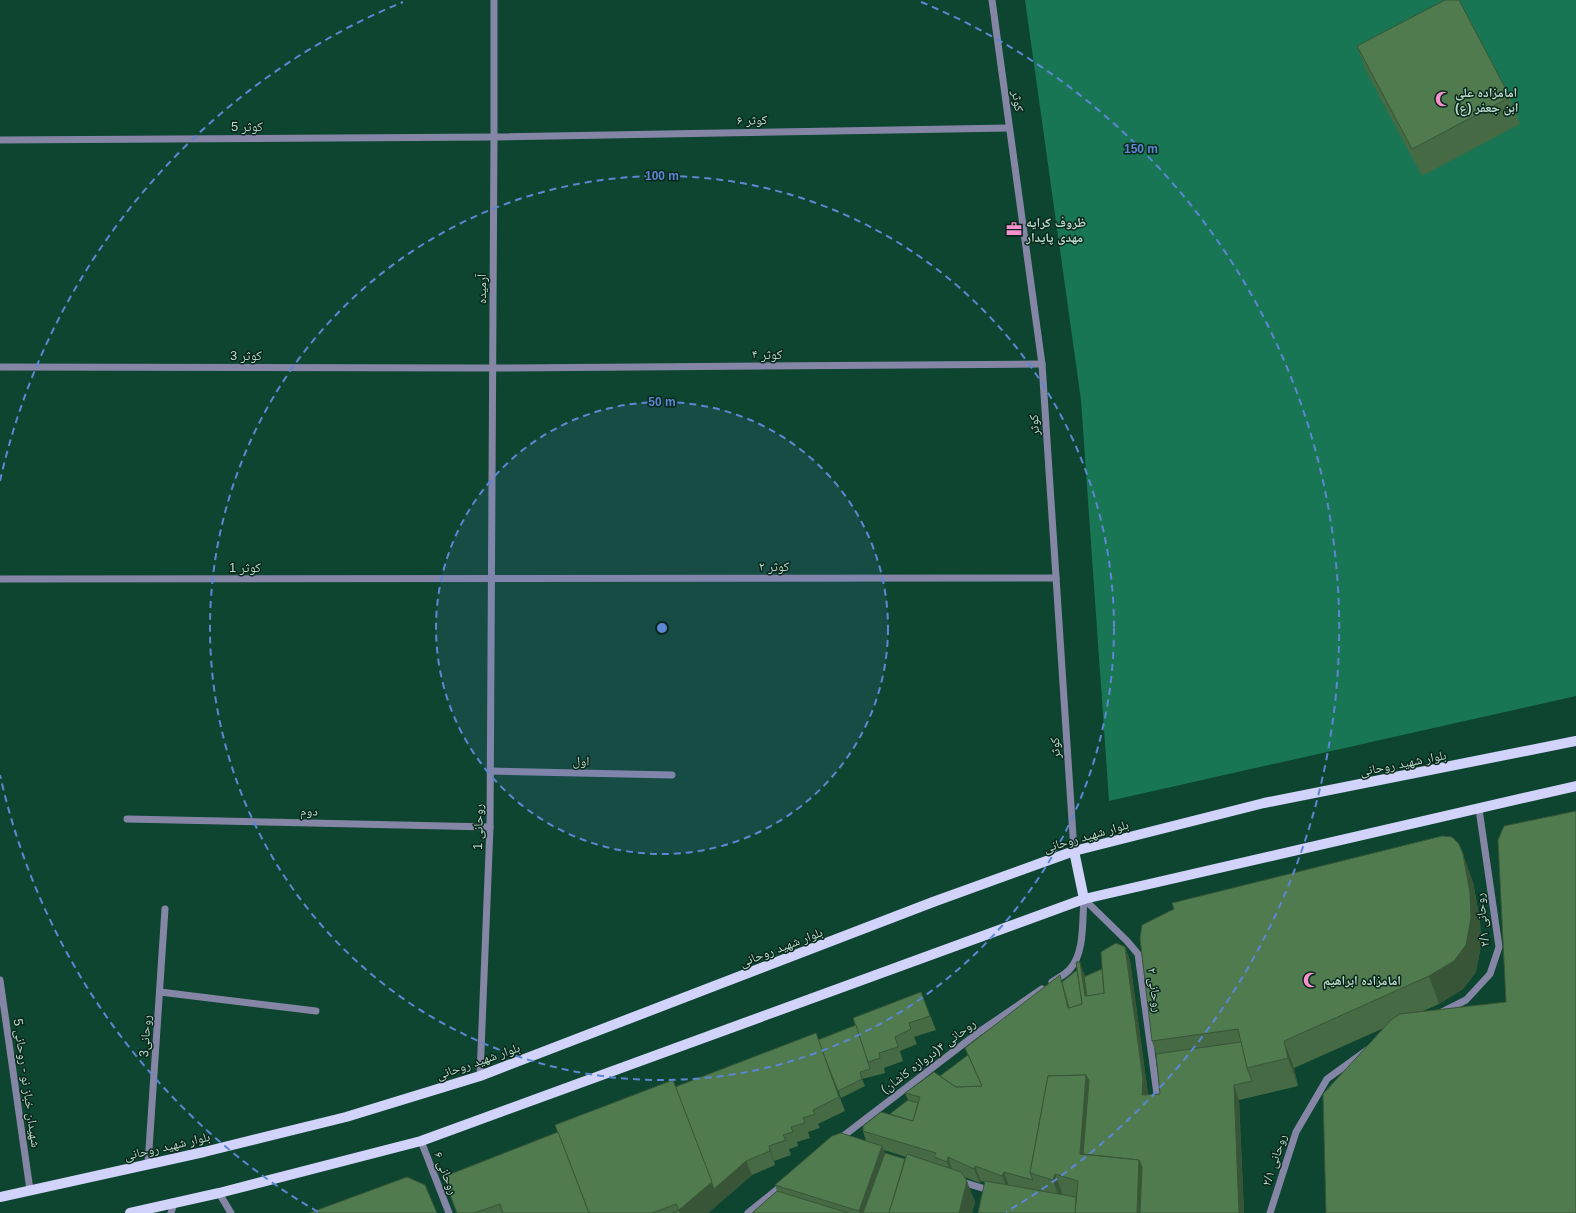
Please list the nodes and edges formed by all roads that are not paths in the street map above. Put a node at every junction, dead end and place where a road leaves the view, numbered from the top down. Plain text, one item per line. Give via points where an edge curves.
1 (494, 0) edge
2 (992, 0) edge
3 (1009, 128) junction
4 (494, 137) junction
5 (0, 140) edge
6 (1042, 364) junction
7 (0, 367) edge
8 (493, 368) junction
9 (1056, 578) junction
10 (0, 579) edge
11 (491, 579) junction
12 (1576, 741) edge
13 (490, 771) junction
14 (672, 775) dead end
15 (1576, 786) edge
16 (1479, 809) junction
17 (127, 819) dead end
18 (490, 828) junction
19 (1074, 851) junction
20 (1084, 900) junction
21 (165, 909) dead end
22 (0, 980) edge
23 (160, 992) junction
24 (316, 1011) dead end
25 (1432, 1017) edge
26 (1373, 1047) edge
27 (480, 1076) junction
28 (1158, 1106) edge
29 (421, 1141) junction
30 (842, 1144) edge
31 (148, 1164) junction
32 (789, 1180) edge
33 (954, 1180) edge
34 (30, 1190) junction
35 (999, 1192) edge
36 (219, 1193) junction
37 (0, 1198) edge
38 (173, 1208) edge
39 (130, 1213) edge
40 (231, 1213) edge
41 (449, 1213) edge
42 (748, 1213) edge
43 (1270, 1213) edge

1 - 4 street, آرمیده
2 - 3 street, کوثر
3 - 4 street, کوثر ۶
3 - 6 street, کوثر
4 - 5 street, کوثر 5
4 - 8 street, آرمیده
6 - 8 street, کوثر ۴
6 - 9 street, کوثر
7 - 8 street, کوثر 3
8 - 11 street, آرمیده
9 - 11 street, کوثر ۲
9 - 19 street, کوثر
10 - 11 street, کوثر 1
11 - 13 street, روحانی 1
12 - 19 main road, بلوار شهید روحانی via 1264,804
13 - 14 street, اول
13 - 18 street, روحانی 1
15 - 16 main road
16 - 20 main road
16 - 25 street, روحانی ۲/۱ via 1499,947 1490,974 1466,1000
17 - 18 street, دوم
18 - 27 street, روحانی 1
19 - 20 main road
19 - 27 main road, بلوار شهید روحانی via 933,902
20 - 28 street, روحانی ۲ via 1138,954
20 - 29 main road
20 - 30 street, روحانی ۴(دروازه کاشان) via 1080,947 1077,960 1070,970 978,1032 832,1144
21 - 23 street, روحانی3
22 - 34 street, شهیدان خباز نو - روحانی 5
23 - 24 street
23 - 31 street, روحانی3
26 - 43 street, روحانی ۲/۱ via 1327,1079 1296,1132
27 - 31 main road, بلوار شهید روحانی via 346,1117
29 - 36 main road
29 - 41 street, روحانی ۶
31 - 34 main road, بلوار شهید روحانی
32 - 42 street
33 - 35 street via 984,1192
34 - 37 main road, بلوار شهید روحانی
36 - 38 main road
36 - 40 street
38 - 39 main road

